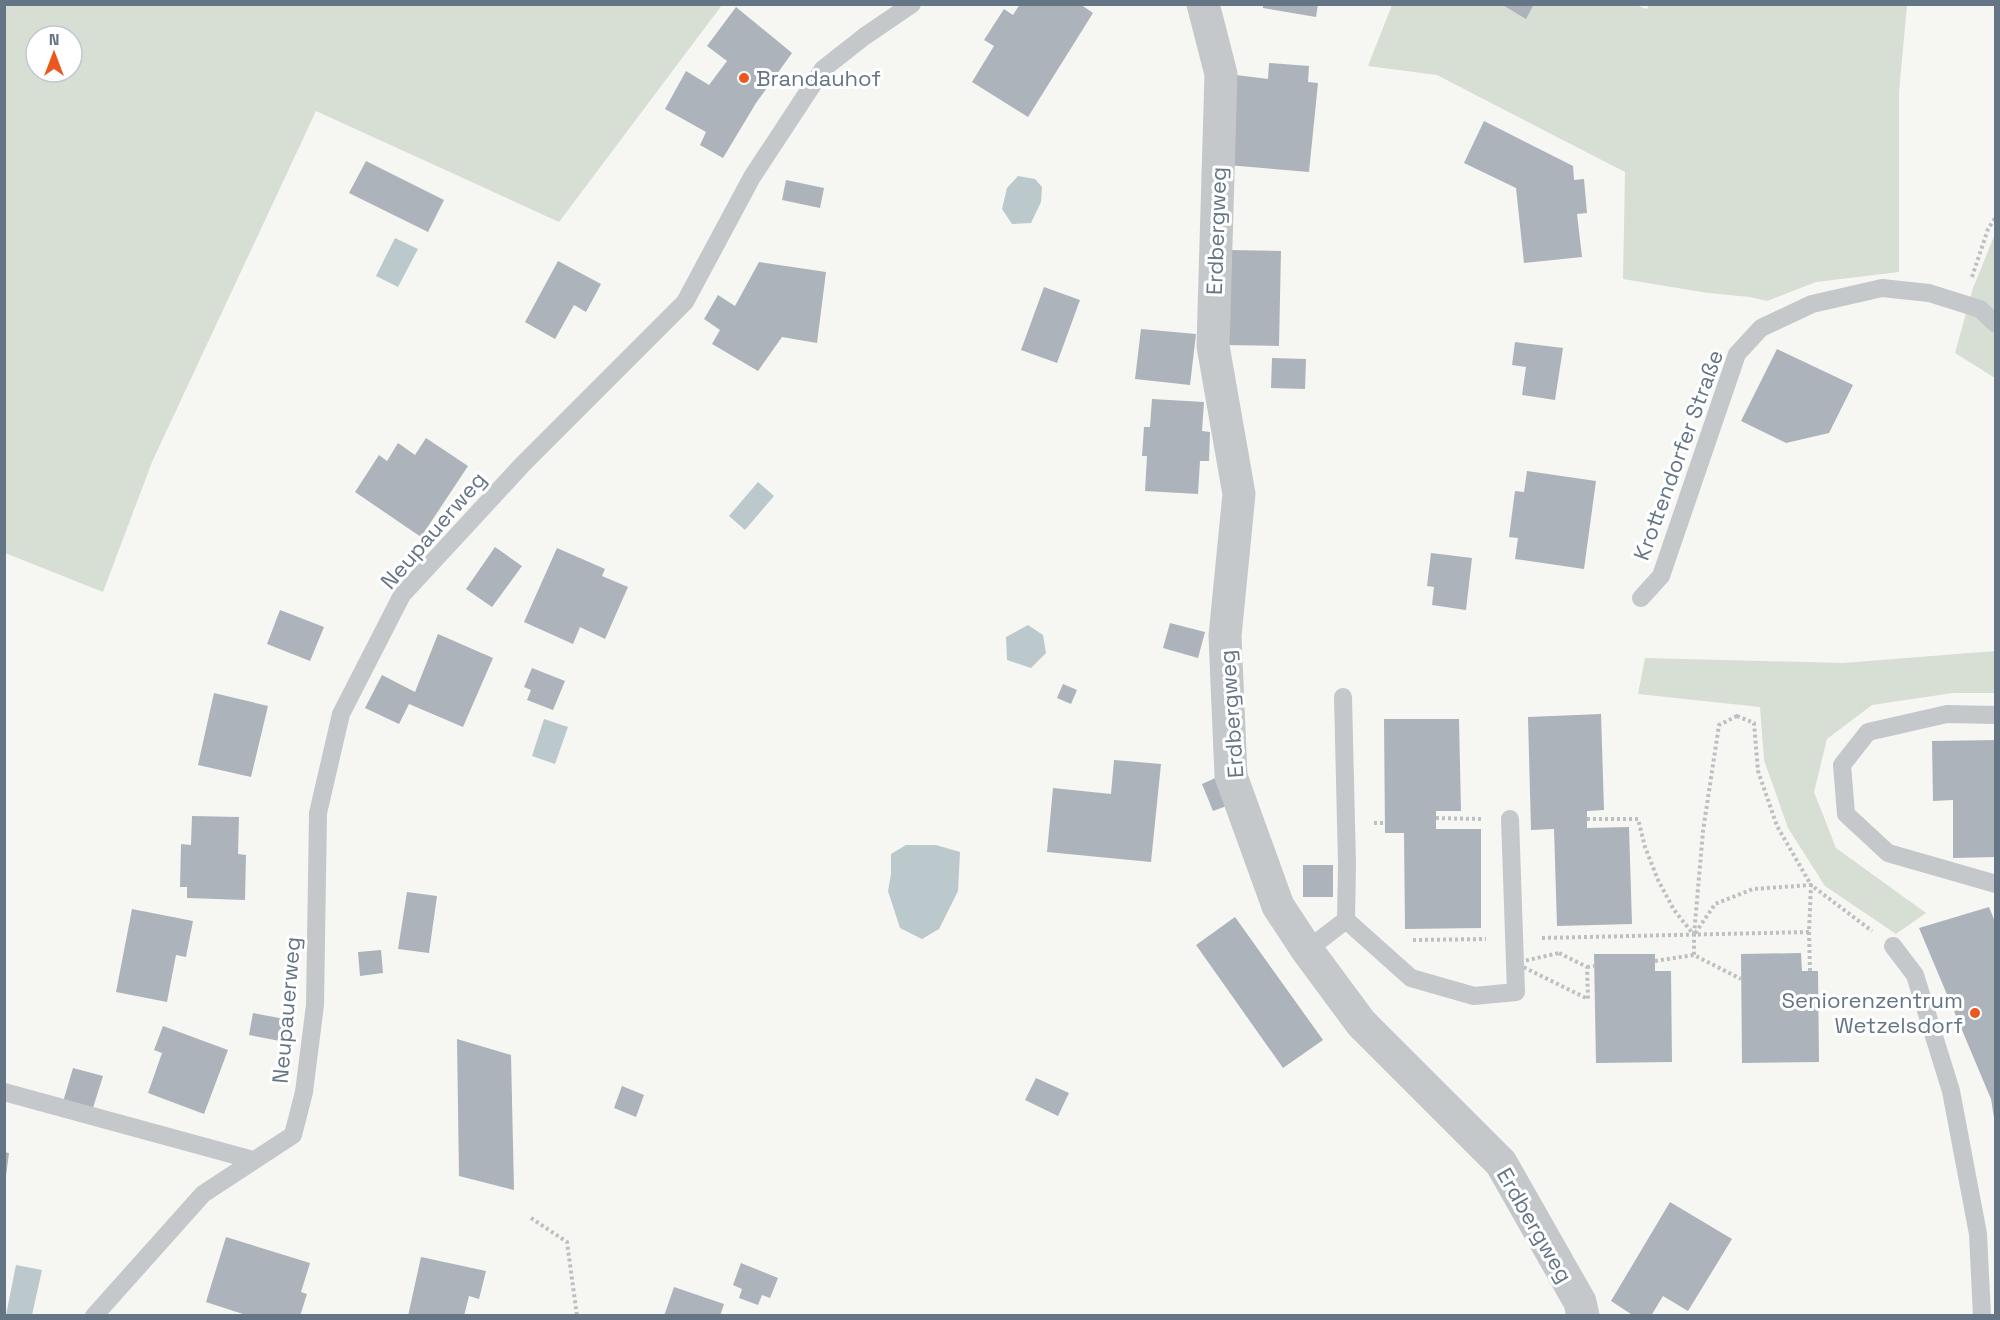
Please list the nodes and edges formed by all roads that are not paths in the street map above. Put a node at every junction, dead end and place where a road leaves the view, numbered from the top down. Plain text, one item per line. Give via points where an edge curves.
1 (912, 4) edge
2 (1203, 4) edge
3 (1995, 324) edge
4 (1641, 598) dead end
5 (1343, 697) dead end
6 (1995, 715) edge
7 (1510, 819) dead end
8 (1995, 884) edge
9 (1346, 920) junction
10 (1893, 946) road end
11 (1307, 950) junction
12 (4, 1092) edge
13 (253, 1160) junction
14 (94, 1316) edge
15 (1583, 1316) edge
16 (1982, 1316) edge

1 - 13 lane, Neupauerweg via 823,69 752,177 685,302 523,464 402,595 341,714 318,813 315,1005 304,1092 293,1135
2 - 11 street, Erdbergweg via 1221,74 1213,346 1239,494 1226,636 1231,776 1278,906
3 - 4 lane, Krottendorfer Straße via 1980,309 1962,303 1929,293 1882,288 1812,304 1761,328 1737,354 1661,576
5 - 9 lane
6 - 8 lane via 1947,714 1868,732 1842,765 1846,814 1888,853
7 - 9 lane via 1516,992 1474,996 1411,978
9 - 11 lane
10 - 16 lane via 1915,975 1951,1090 1978,1234
11 - 15 street, Erdbergweg via 1360,1023 1501,1163 1580,1302
12 - 13 lane
13 - 14 lane, Neupauerweg via 203,1194

